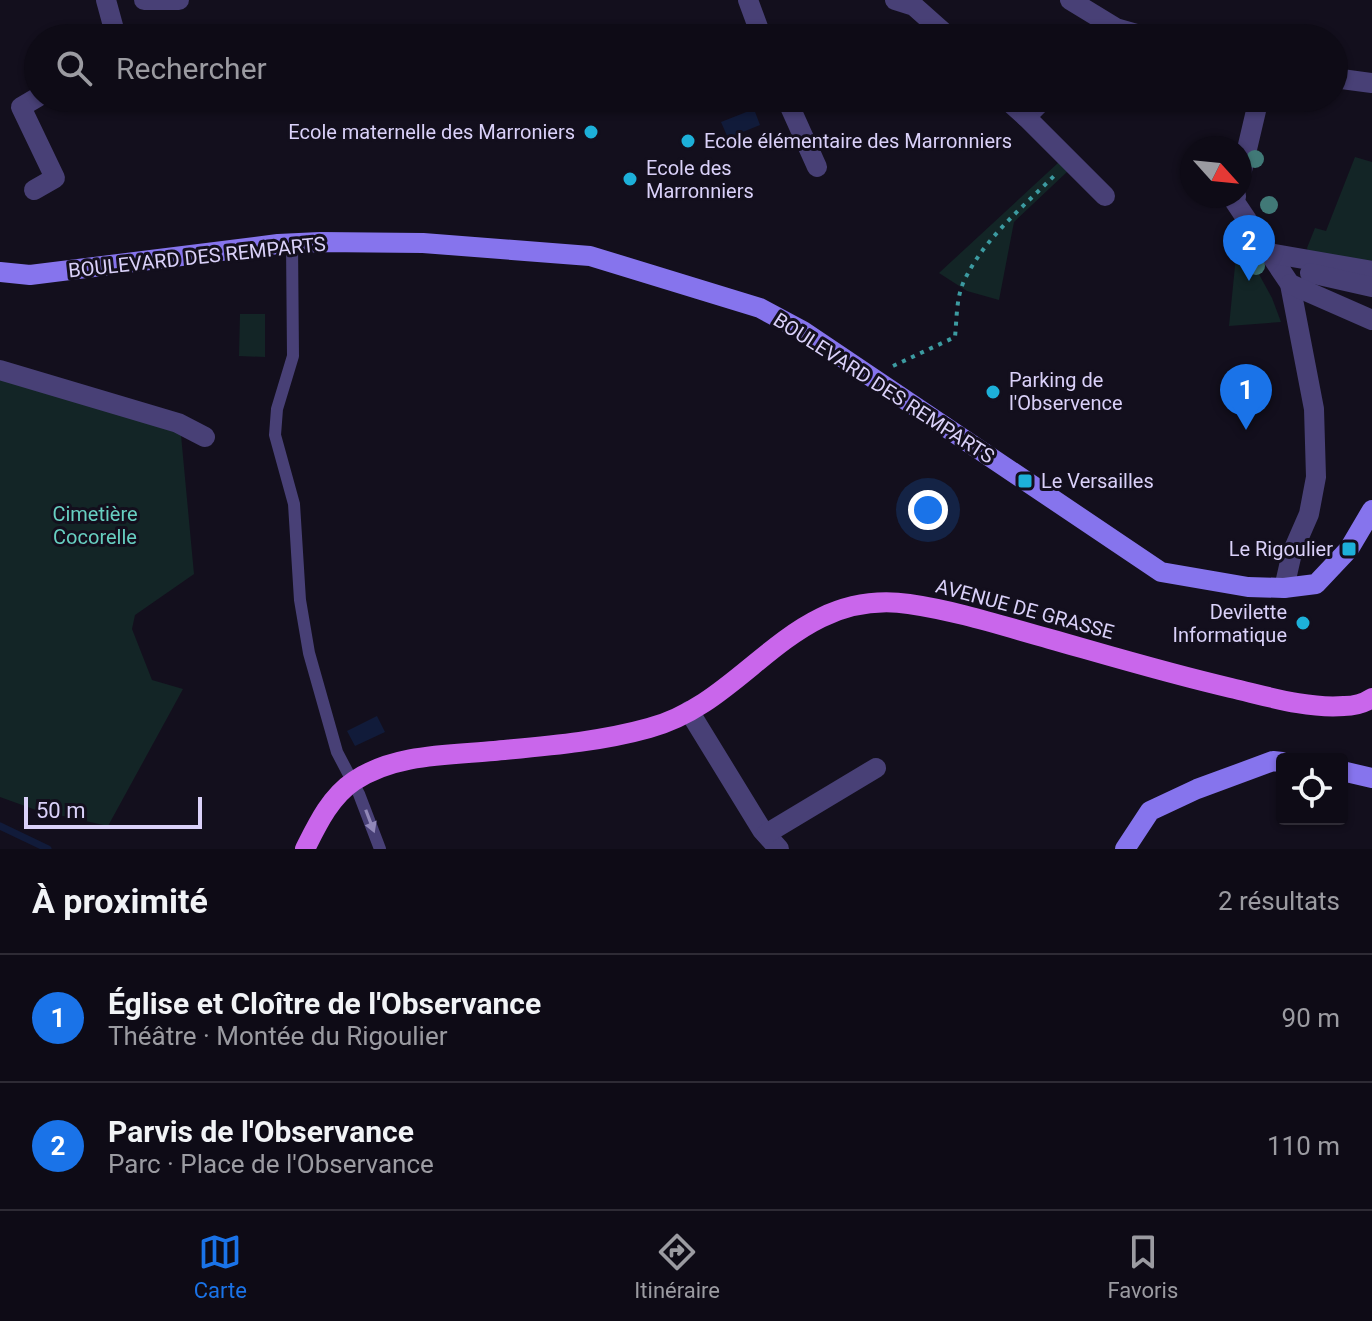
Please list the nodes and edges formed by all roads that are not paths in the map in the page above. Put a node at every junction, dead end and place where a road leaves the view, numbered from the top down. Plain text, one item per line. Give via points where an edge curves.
1 (106, 0) edge
2 (147, 0) edge
3 (179, 0) edge
4 (748, 0) edge
5 (895, 0) edge
6 (1070, 0) edge
7 (113, 24) edge
8 (757, 24) edge
9 (918, 24) edge
10 (934, 24) edge
11 (1100, 24) edge
12 (1348, 80) edge
13 (1372, 83) edge
14 (24, 105) edge
15 (792, 112) edge
16 (1020, 112) edge
17 (1031, 112) edge
18 (1256, 112) edge
19 (1026, 117) junction
20 (1250, 136) edge
21 (817, 167) dead end
22 (34, 190) dead end
23 (1105, 196) dead end
24 (1239, 208) edge
25 (292, 243) junction
26 (1269, 253) junction
27 (1298, 258) junction
28 (1372, 271) edge
29 (0, 272) edge
30 (1290, 284) junction
31 (1372, 287) edge
32 (1372, 320) edge
33 (0, 370) edge
34 (205, 437) dead end
35 (1372, 510) edge
36 (1284, 588) junction
37 (1372, 698) edge
38 (689, 711) junction
39 (1276, 761) edge
40 (876, 768) dead end
41 (1348, 772) edge
42 (1372, 778) edge
43 (356, 788) junction
44 (772, 842) edge
45 (305, 849) edge
46 (380, 849) edge
47 (1125, 849) edge

1 - 7 street
2 - 3 street
4 - 8 street
5 - 9 street
5 - 10 street via 914,6
6 - 11 street
12 - 13 street
14 - 22 street via 55,178
15 - 21 street
16 - 19 street
17 - 19 street
18 - 20 street
19 - 23 street
24 - 26 street
25 - 29 street, BOULEVARD DES REMPARTS via 30,275
25 - 36 street, BOULEVARD DES REMPARTS via 423,243 590,256 760,308 803,331 1161,572
25 - 43 lane via 293,356 275,435 294,504 309,653 337,752
26 - 27 street
26 - 30 street
27 - 28 street
27 - 31 street via 1308,273
30 - 32 street
30 - 36 street via 1314,409 1316,477
33 - 34 street via 178,423
35 - 36 street, BOULEVARD DES REMPARTS via 1349,549 1316,584
37 - 38 main road, AVENUE DE GRASSE via 1341,707 1298,703 942,610 874,602 840,608 810,622
38 - 43 main road, AVENUE DE GRASSE via 652,728 577,743 417,758 386,766
38 - 44 street
39 - 47 street via 1150,811
40 - 44 street
41 - 42 street
43 - 45 main road, AVENUE DE GRASSE via 322,816
43 -> 46 lane

